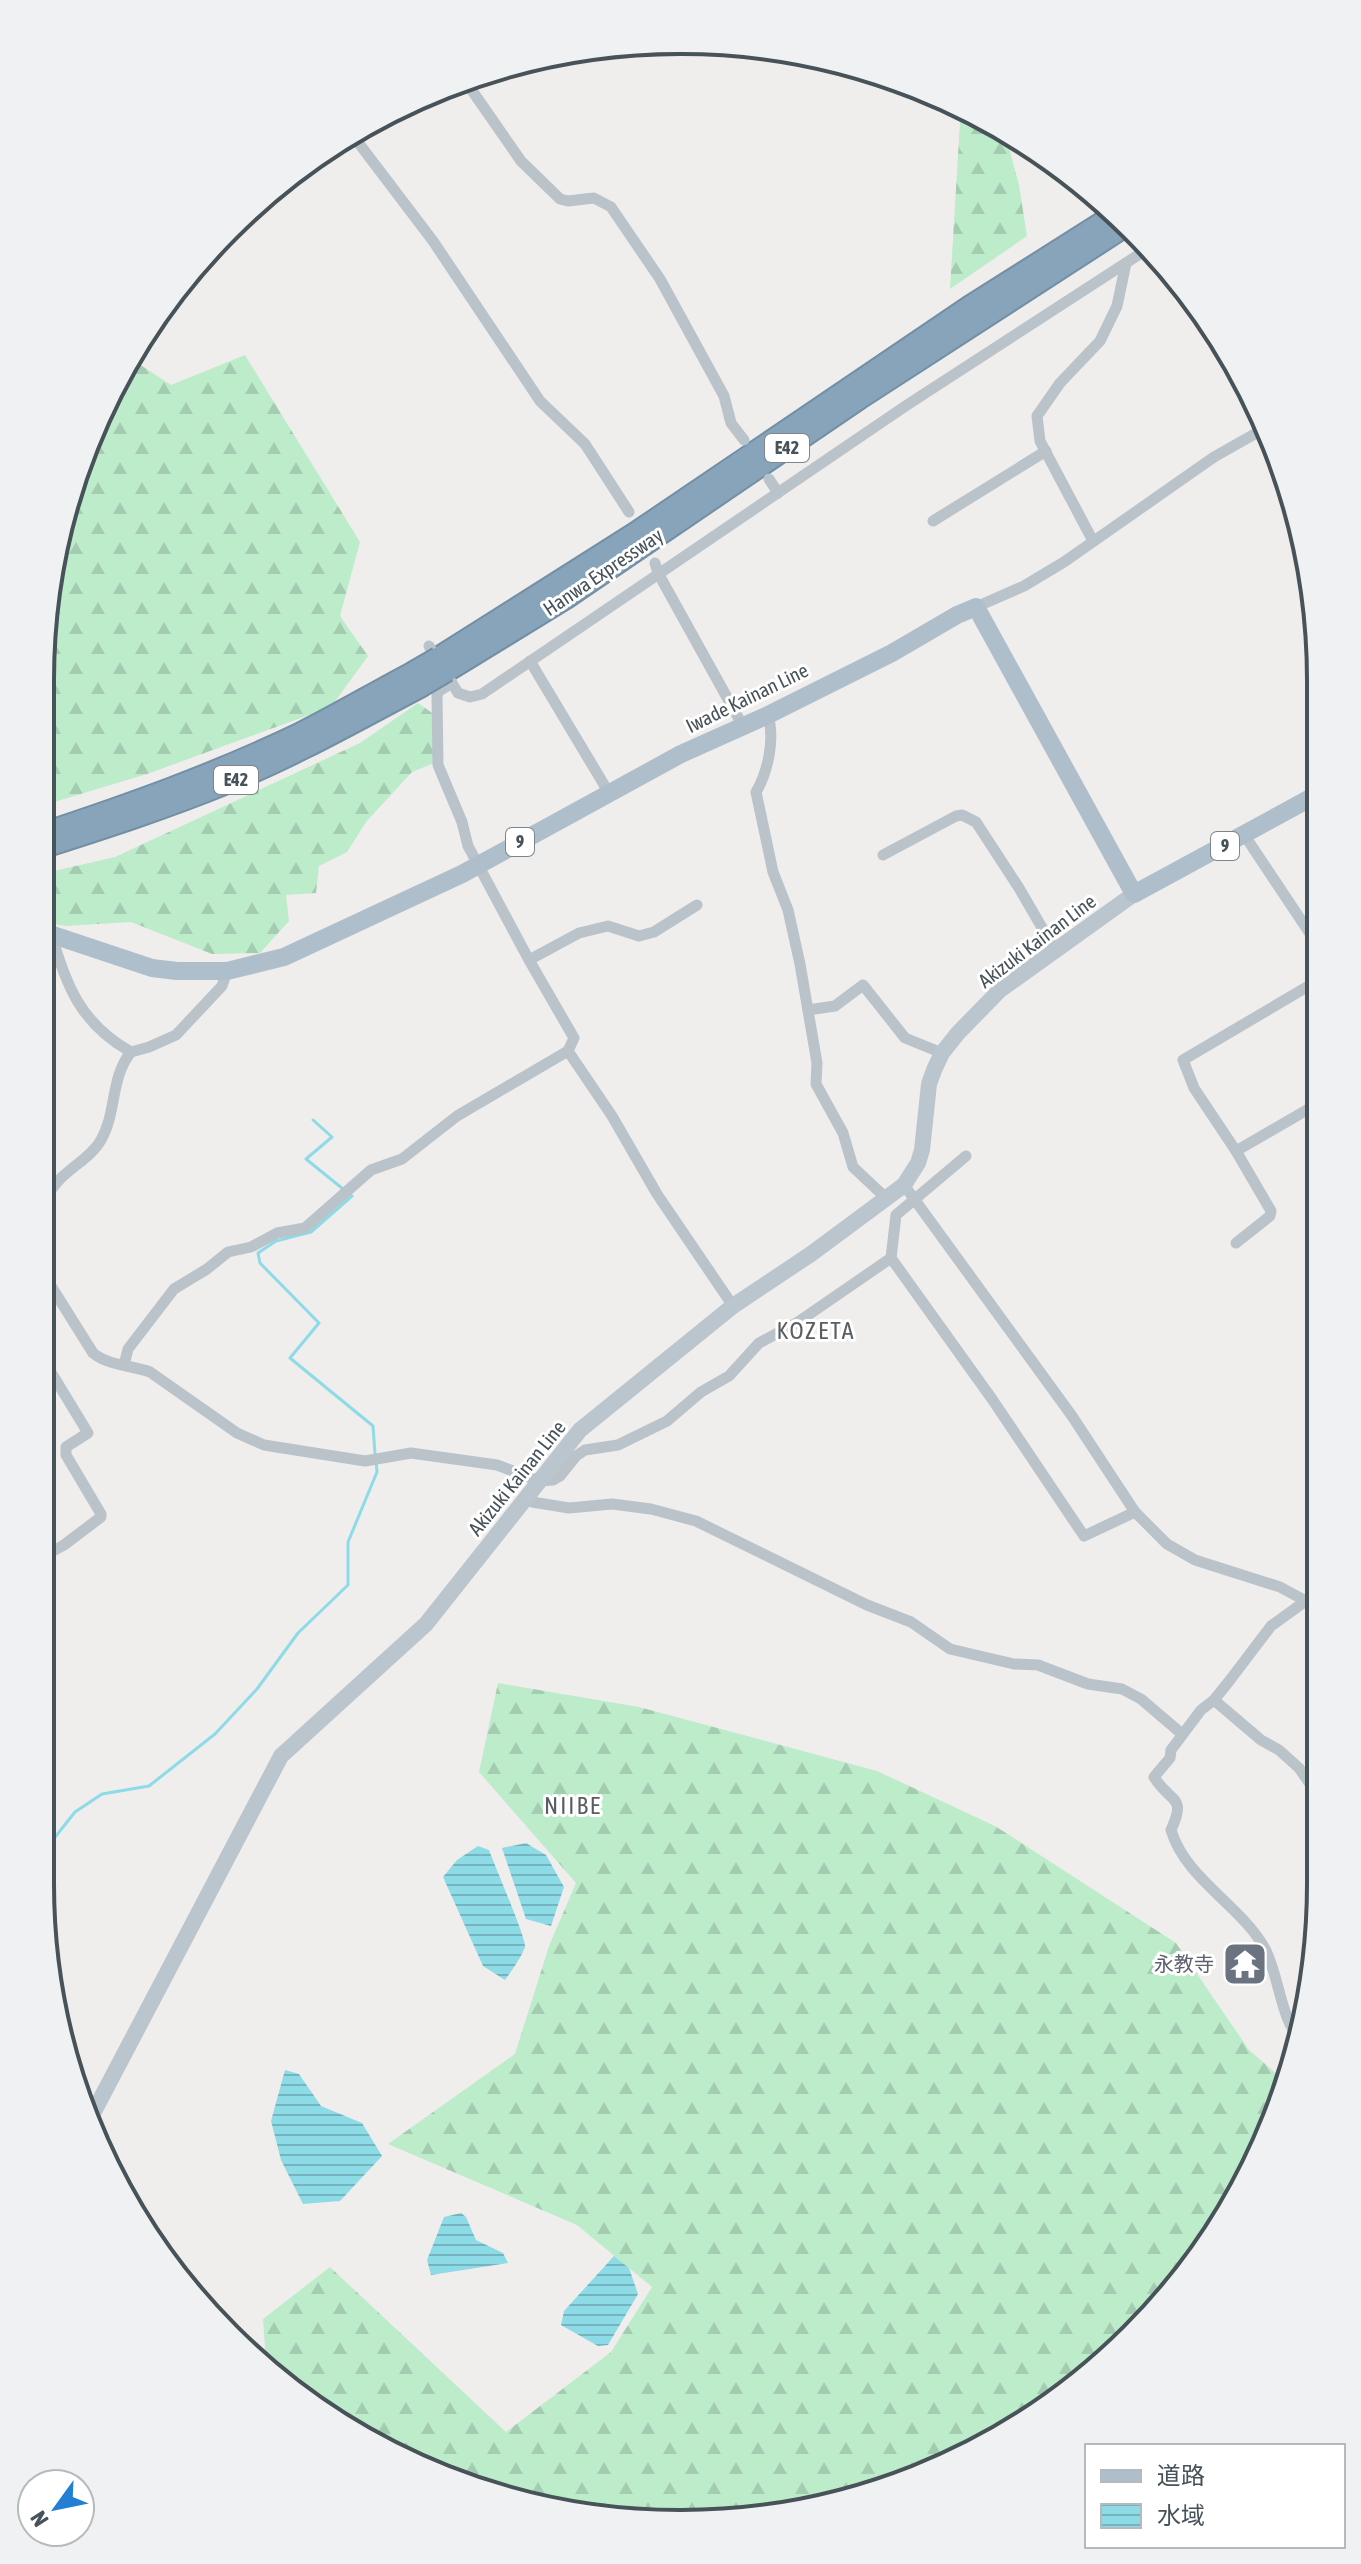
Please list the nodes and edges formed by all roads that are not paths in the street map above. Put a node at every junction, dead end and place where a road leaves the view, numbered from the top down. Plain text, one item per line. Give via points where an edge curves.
1 (472, 90) edge
2 (359, 143) edge
3 (1106, 220) edge
4 (1118, 231) edge
5 (1140, 254) edge
6 (1126, 263) junction
7 (1256, 433) edge
8 (744, 440) dead end
9 (1046, 451) junction
10 (769, 479) dead end
11 (778, 493) junction
12 (629, 512) dead end
13 (933, 521) dead end
14 (1093, 541) junction
15 (656, 568) junction
16 (976, 607) junction
17 (530, 661) junction
18 (441, 665) junction
19 (416, 680) junction
20 (768, 715) junction
21 (744, 728) junction
22 (609, 793) junction
23 (1307, 800) edge
24 (54, 830) edge
25 (1245, 836) junction
26 (54, 844) edge
27 (883, 855) dead end
28 (477, 866) junction
29 (1134, 894) junction
30 (697, 905) dead end
31 (1307, 929) edge
32 (54, 935) edge
33 (1055, 950) junction
34 (54, 951) edge
35 (529, 960) junction
36 (227, 971) junction
37 (1307, 987) edge
38 (808, 1010) junction
39 (568, 1051) junction
40 (131, 1052) junction
41 (942, 1053) junction
42 (1307, 1110) edge
43 (1236, 1151) junction
44 (966, 1156) dead end
45 (904, 1185) junction
46 (54, 1187) edge
47 (886, 1198) junction
48 (914, 1199) junction
49 (1236, 1243) dead end
50 (891, 1258) junction
51 (54, 1293) edge
52 (733, 1306) junction
53 (124, 1365) junction
54 (54, 1379) edge
55 (539, 1481) junction
56 (525, 1499) junction
57 (1135, 1512) junction
58 (54, 1550) edge
59 (1307, 1600) joint
60 (1214, 1700) junction
61 (1182, 1734) junction
62 (1307, 1780) edge
63 (1291, 2023) edge
64 (96, 2108) edge

1 - 8 street via 521,161 560,199 594,198 611,207 660,279
2 - 12 street via 433,241 540,401 585,444
3 - 18 highway, Hanwa Expressway / E42 via 969,307
4 - 18 highway, Hanwa Expressway / E42 via 566,598
5 - 6 street
6 - 9 street via 1117,306 1100,341 1037,416
6 - 11 street
7 - 14 street
9 - 13 street
9 - 14 street
10 - 11 street
11 - 15 street via 666,570
14 - 16 street via 1024,586
15 - 17 street
15 - 21 street
16 - 20 main road, Iwade Kainan Line / 9
16 - 29 main road
17 - 18 street via 470,697 458,693
17 - 22 street
18 - 19 highway, Hanwa Expressway / E42, bridge
18 - 28 street via 438,765
19 - 24 highway, Hanwa Expressway / E42 via 213,772
19 - 26 highway, Hanwa Expressway / E42 via 292,753 229,783
20 - 21 main road, Iwade Kainan Line / 9
20 - 38 street via 767,765 756,792
21 - 22 main road, Iwade Kainan Line / 9
22 - 28 main road, Iwade Kainan Line / 9
23 - 25 main road, 9
25 - 29 main road, 9
25 - 31 street
27 - 33 street via 956,816 976,822
28 - 35 street
28 - 36 main road, Iwade Kainan Line / 9 via 284,957
29 - 33 main road, Akizuki Kainan Line
30 - 35 street via 654,932 639,936 608,926 579,933
32 - 36 main road, Iwade Kainan Line / 9 via 152,968
33 - 41 main road, Akizuki Kainan Line via 1000,990
34 - 40 street via 70,989 96,1028
35 - 39 street via 574,1038
36 - 40 street via 222,986 176,1035
37 - 43 street via 1183,1060 1194,1088
38 - 41 street via 835,1006 863,985 905,1038
38 - 47 street via 816,1084 843,1133 853,1167
39 - 52 street
39 - 53 street via 457,1116 402,1159 371,1170 305,1228 228,1252 174,1289 128,1349
40 - 46 street via 122,1063 99,1144
41 - 45 main road, Akizuki Kainan Line via 929,1084 922,1150
42 - 43 street
43 - 49 street via 1271,1211
44 - 48 street
45 - 47 main road, Akizuki Kainan Line
45 - 48 street
47 - 52 main road, Akizuki Kainan Line
48 - 50 street via 896,1215
48 - 57 street
50 - 55 street via 759,1343 729,1376 667,1421 618,1445 585,1450 560,1476
50 - 57 street via 1084,1536
51 - 53 street via 93,1353
52 - 55 main road, Akizuki Kainan Line via 580,1430
53 - 55 street via 150,1372 237,1433 264,1445 365,1461 411,1453 497,1465
54 - 58 street via 88,1433 66,1447 66,1455 101,1517
55 - 56 main road, Akizuki Kainan Line
56 - 61 street via 569,1508 612,1504 651,1509 696,1521 911,1622 950,1649 1038,1665 1088,1684 1122,1689
56 - 64 main road, Akizuki Kainan Line via 426,1624 281,1756
57 - 59 street via 1167,1544 1195,1560
59 - 60 street via 1271,1626
60 - 61 street
60 - 62 street via 1279,1750
61 - 63 street via 1154,1777 1179,1805 1171,1830 1175,1843 1266,1949

